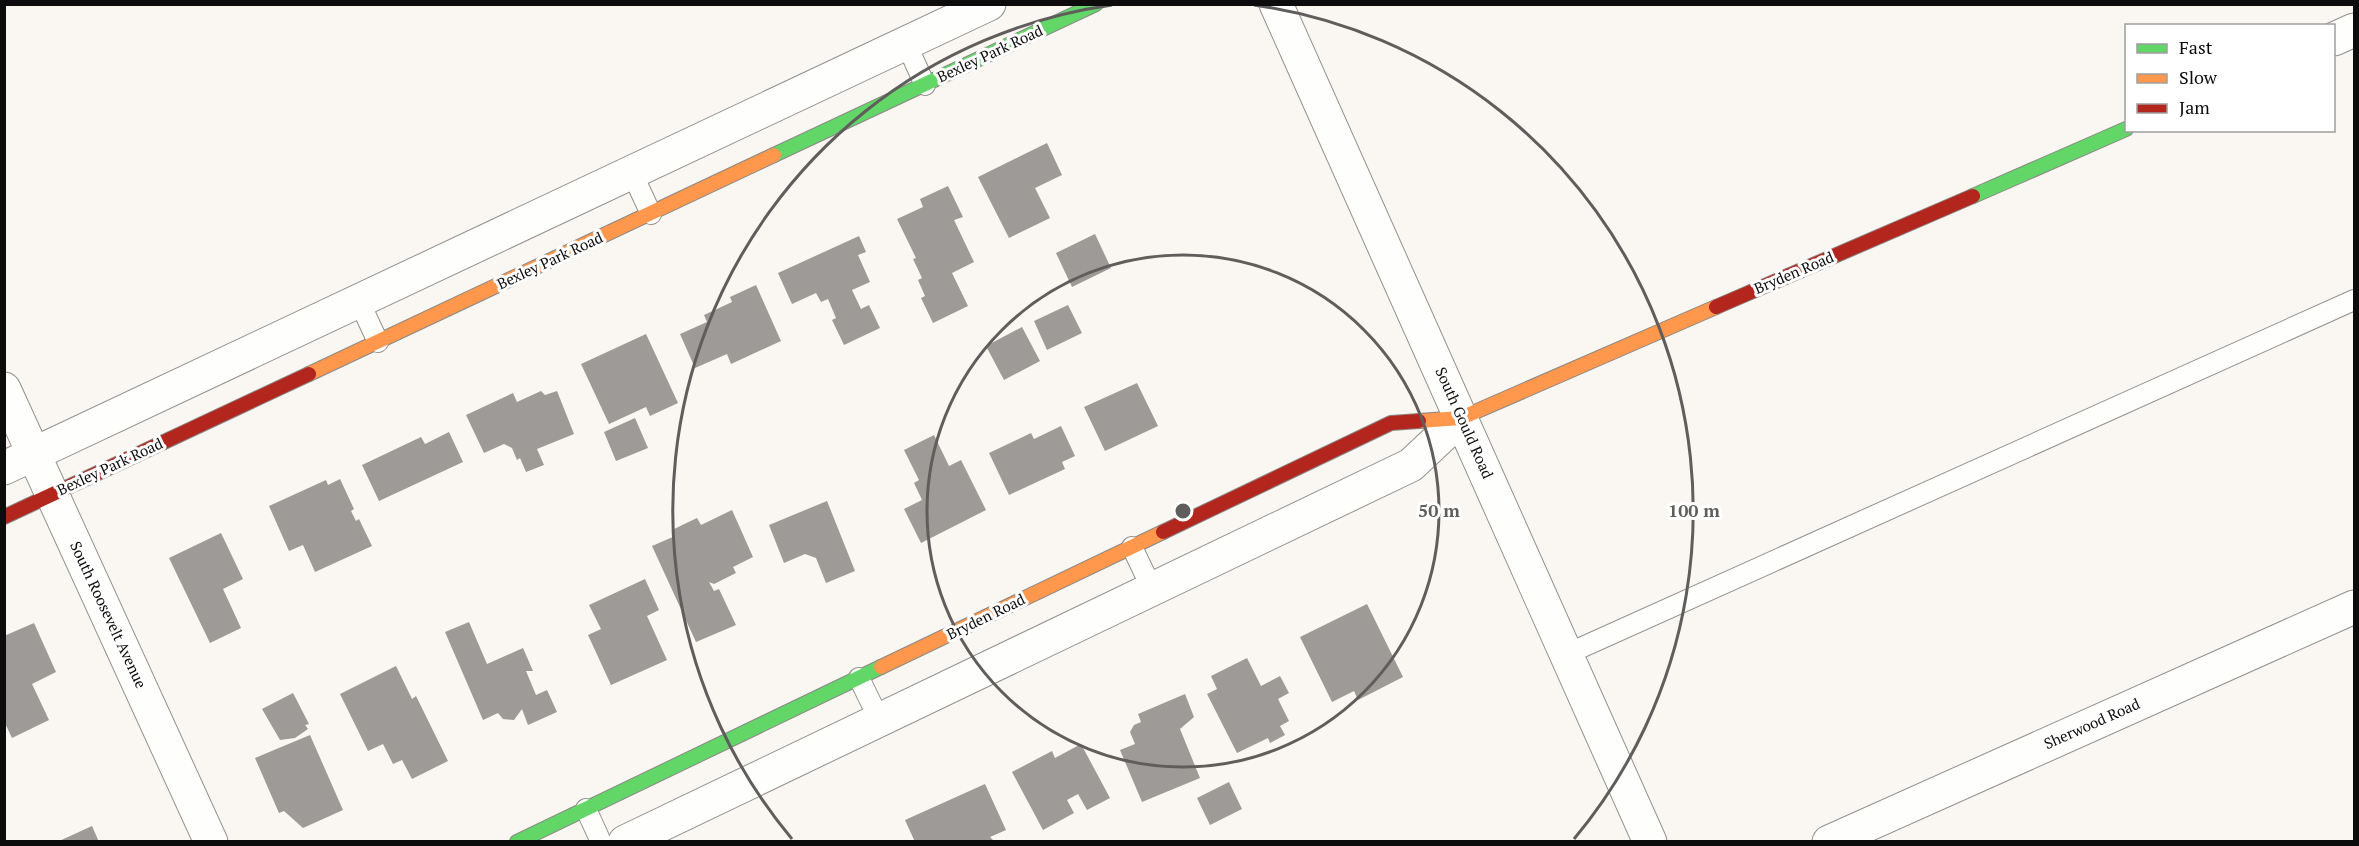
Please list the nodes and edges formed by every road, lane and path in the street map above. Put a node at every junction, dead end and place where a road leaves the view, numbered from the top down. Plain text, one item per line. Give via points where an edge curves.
1 (989, 4) edge
2 (1096, 4) edge
3 (1276, 4) edge
4 (2355, 30) edge
5 (2335, 39) edge
6 (906, 43) junction
7 (926, 85) junction
8 (2125, 130) edge
9 (632, 173) junction
10 (651, 214) junction
11 (2355, 300) edge
12 (358, 301) junction
13 (378, 342) junction
14 (4, 389) edge
15 (1461, 418) junction
16 (19, 461) edge
17 (53, 494) junction
18 (4, 517) edge
19 (1132, 547) junction
20 (1152, 589) junction
21 (2355, 607) edge
22 (1567, 654) junction
23 (859, 678) junction
24 (879, 719) junction
25 (586, 809) junction
26 (212, 842) edge
27 (517, 842) edge
28 (601, 842) edge
29 (625, 842) edge
30 (1650, 842) edge
31 (1829, 842) edge

1 - 6 street
2 - 7 street, Bexley Park Road
3 - 15 street, South Gould Road
4 - 5 street
6 - 7 lane
6 - 9 street
7 - 10 street, Bexley Park Road
8 - 15 street, Bryden Road
9 - 10 lane
9 - 12 street
10 - 13 street, Bexley Park Road
11 - 22 lane
12 - 13 lane
12 - 16 street
13 - 17 street, Bexley Park Road
14 - 16 street, South Roosevelt Avenue
15 - 19 street, Bryden Road via 1391,423
15 - 20 street, Bryden Road via 1411,465
15 - 22 street, South Gould Road
16 - 17 street, South Roosevelt Avenue
17 - 18 street, Bexley Park Road
17 - 26 street, South Roosevelt Avenue
19 - 20 lane
19 - 23 street, Bryden Road
20 - 24 street, Bryden Road
21 - 31 street, Sherwood Road
22 - 30 street, South Gould Road
23 - 24 lane
23 - 25 street, Bryden Road
24 - 29 street, Bryden Road
25 - 27 street, Bryden Road
25 - 28 lane

